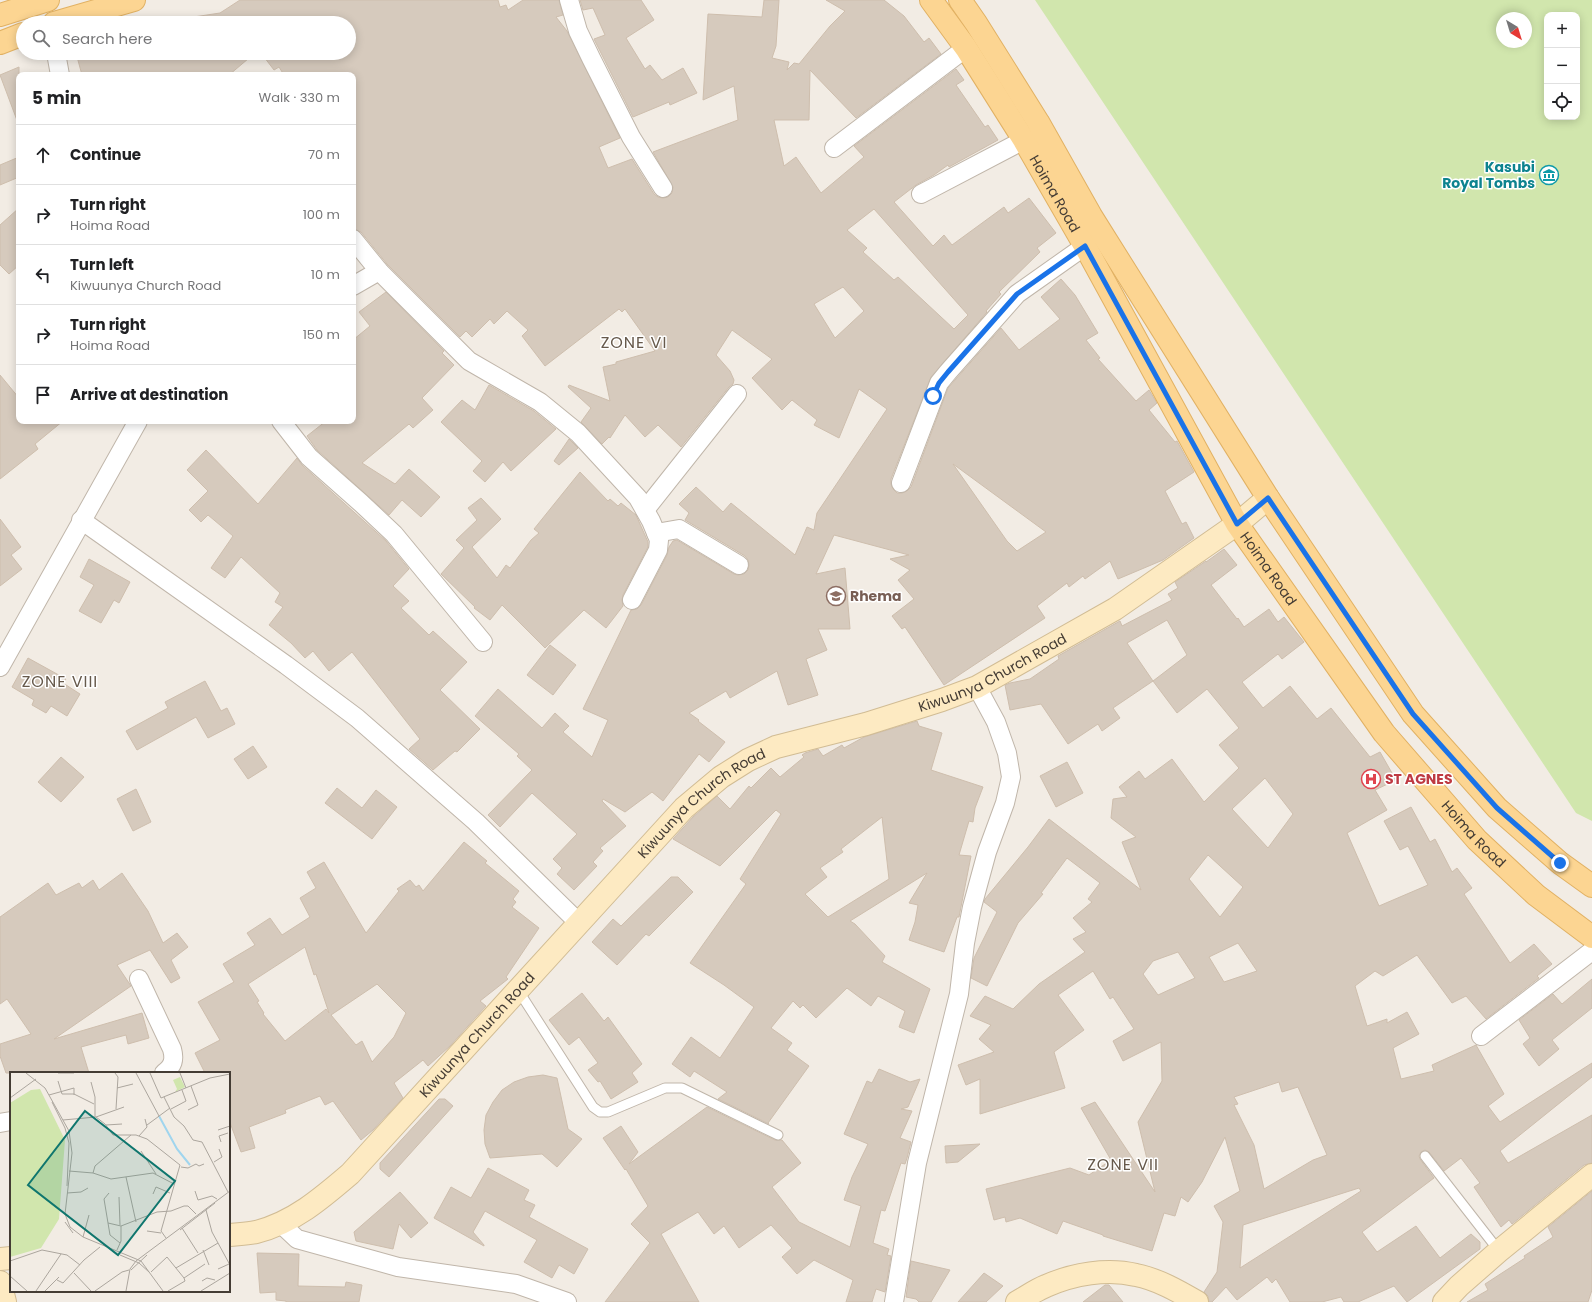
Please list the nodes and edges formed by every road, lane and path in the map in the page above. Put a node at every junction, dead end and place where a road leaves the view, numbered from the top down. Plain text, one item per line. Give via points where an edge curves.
1 (48, 0) edge
2 (134, 0) edge
3 (569, 0) edge
4 (931, 0) edge
5 (960, 0) edge
6 (0, 15) edge
7 (78, 16) edge
8 (16, 36) edge
9 (0, 42) edge
10 (966, 48) junction
11 (57, 60) edge
12 (59, 72) edge
13 (1024, 140) junction
14 (834, 148) dead end
15 (663, 188) dead end
16 (921, 194) dead end
17 (356, 244) edge
18 (1085, 246) junction
19 (379, 271) junction
20 (356, 284) edge
21 (737, 394) dead end
22 (136, 424) edge
23 (283, 424) edge
24 (901, 483) dead end
25 (1268, 498) junction
26 (645, 510) junction
27 (81, 520) junction
28 (1237, 524) junction
29 (656, 533) junction
30 (739, 565) dead end
31 (632, 600) dead end
32 (483, 642) dead end
33 (0, 667) edge
34 (977, 688) junction
35 (1592, 886) edge
36 (579, 923) junction
37 (1592, 937) edge
38 (1592, 951) edge
39 (139, 979) dead end
40 (518, 990) junction
41 (1481, 1036) dead end
42 (165, 1072) edge
43 (10, 1120) edge
44 (0, 1123) edge
45 (778, 1135) dead end
46 (1425, 1156) dead end
47 (1592, 1176) edge
48 (280, 1223) junction
49 (230, 1235) edge
50 (1499, 1251) junction
51 (10, 1258) edge
52 (0, 1259) edge
53 (0, 1282) edge
54 (5, 1302) edge
55 (567, 1302) edge
56 (894, 1302) edge
57 (1017, 1302) edge
58 (1197, 1302) edge
59 (1444, 1302) edge

1 - 6 main road
2 - 7 main road
3 - 15 street via 578,31 591,58 631,137
4 - 10 main road, Hoima Road
5 - 25 main road, Hoima Road via 1030,109 1092,216
8 - 9 main road
10 - 13 main road, Hoima Road
10 - 14 street
11 - 12 street
13 - 16 street
13 - 18 main road, Hoima Road
17 - 19 street
18 - 24 street via 1017,294 939,383
18 - 28 main road, Hoima Road
19 - 20 street
19 - 26 street via 469,361 540,402 578,433 638,498
21 - 26 street
22 - 27 street
23 - 32 street via 309,457 394,534
25 - 28 street, Kiwuunya Church Road
25 - 35 main road, Hoima Road via 1413,714 1497,808 1560,863
26 - 29 street
27 - 33 street
27 - 36 street via 286,665 356,718 476,822
28 - 34 street, Kiwuunya Church Road via 1115,609
28 - 37 main road, Hoima Road via 1384,733 1477,840 1536,896
29 - 30 street via 679,529
29 - 31 street via 659,540 658,550
34 - 36 street, Kiwuunya Church Road via 866,724 776,747 748,760 684,808
34 - 56 street via 996,722 1007,753 1011,777 968,928 959,994 917,1163
36 - 40 street, Kiwuunya Church Road
38 - 41 street
39 - 42 street via 172,1049 173,1064
40 - 45 lane via 593,1107 600,1112 608,1112 665,1088 682,1088
40 - 48 street, Kiwuunya Church Road via 350,1174 315,1204
43 - 44 street
46 - 50 lane
47 - 50 street
48 - 49 street, Kiwuunya Church Road via 256,1232
48 - 55 street via 296,1239 398,1267 516,1284
50 - 59 street
51 - 52 street
53 - 54 street
57 - 58 street via 1046,1286 1082,1275 1109,1271 1136,1275 1182,1293

